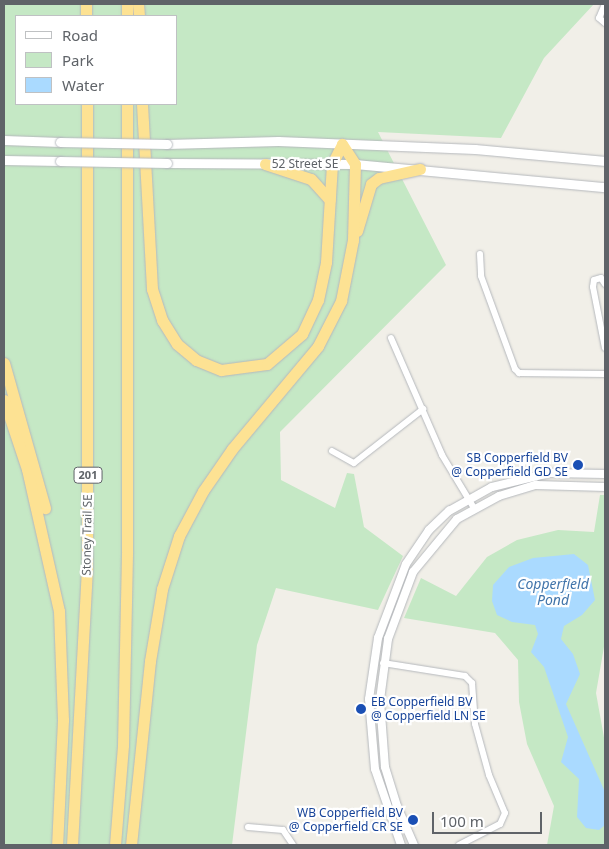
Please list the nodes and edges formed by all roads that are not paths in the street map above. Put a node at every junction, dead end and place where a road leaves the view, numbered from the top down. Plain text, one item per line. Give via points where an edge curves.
1 (605, 4) edge
2 (605, 23) edge
3 (86, 105) edge
4 (128, 105) edge
5 (142, 105) edge
6 (4, 140) edge
7 (342, 144) junction
8 (4, 160) edge
9 (605, 161) edge
10 (265, 164) junction
11 (332, 164) junction
12 (355, 164) junction
13 (420, 168) junction
14 (605, 187) edge
15 (330, 200) junction
16 (353, 240) junction
17 (480, 254) dead end
18 (605, 284) edge
19 (390, 338) dead end
20 (605, 348) edge
21 (4, 363) edge
22 (605, 374) edge
23 (4, 400) edge
24 (423, 409) junction
25 (332, 451) dead end
26 (605, 474) edge
27 (605, 487) edge
28 (468, 499) junction
29 (474, 508) junction
30 (55, 584) junction
31 (383, 663) junction
32 (385, 767) junction
33 (375, 769) junction
34 (248, 827) dead end
35 (58, 845) edge
36 (72, 845) edge
37 (115, 845) edge
38 (131, 845) edge
39 (293, 845) edge
40 (400, 845) edge
41 (414, 845) edge
42 (460, 845) edge

1 - 2 street via 599,18
3 - 36 highway, Stoney Trail SE / 201 via 87,567
4 - 37 highway via 128,551 123,745
5 - 15 highway via 152,289 162,320 177,344 196,360 221,370 252,368 284,352 302,334 318,300 326,262
6 - 7 main road, 52 Street SE, bridge
7 - 9 main road, 52 Street SE via 475,149
7 - 11 highway
7 - 12 highway
8 - 10 main road, 52 Street SE, bridge
10 - 11 main road, 52 Street SE
10 - 15 highway via 311,179
11 - 12 main road, 52 Street SE
11 - 15 highway
12 - 13 main road, 52 Street SE
12 - 16 highway
13 - 14 main road, 52 Street SE
13 - 16 highway via 379,178 371,184
16 - 38 highway via 341,301 318,346 232,449 203,491 179,536 154,622
17 - 22 street via 481,276 514,369 519,372
18 - 20 street via 600,278 594,280 593,287
19 - 24 street
21 - 30 highway via 35,466
23 - 30 highway via 27,468
24 - 25 street via 354,463
24 - 28 street via 442,455
26 - 28 street via 550,474 492,487
27 - 29 street via 536,485
28 - 29 street
28 - 33 street via 429,530 412,554 388,603 373,661 369,700
29 - 31 street via 442,533 413,572 397,606
30 - 35 highway via 63,720
31 - 32 street via 380,708
31 - 42 street via 465,676 472,684 475,724 489,775 505,813 500,824
32 - 33 street
32 - 41 street
33 - 40 street
34 - 39 street via 283,830

